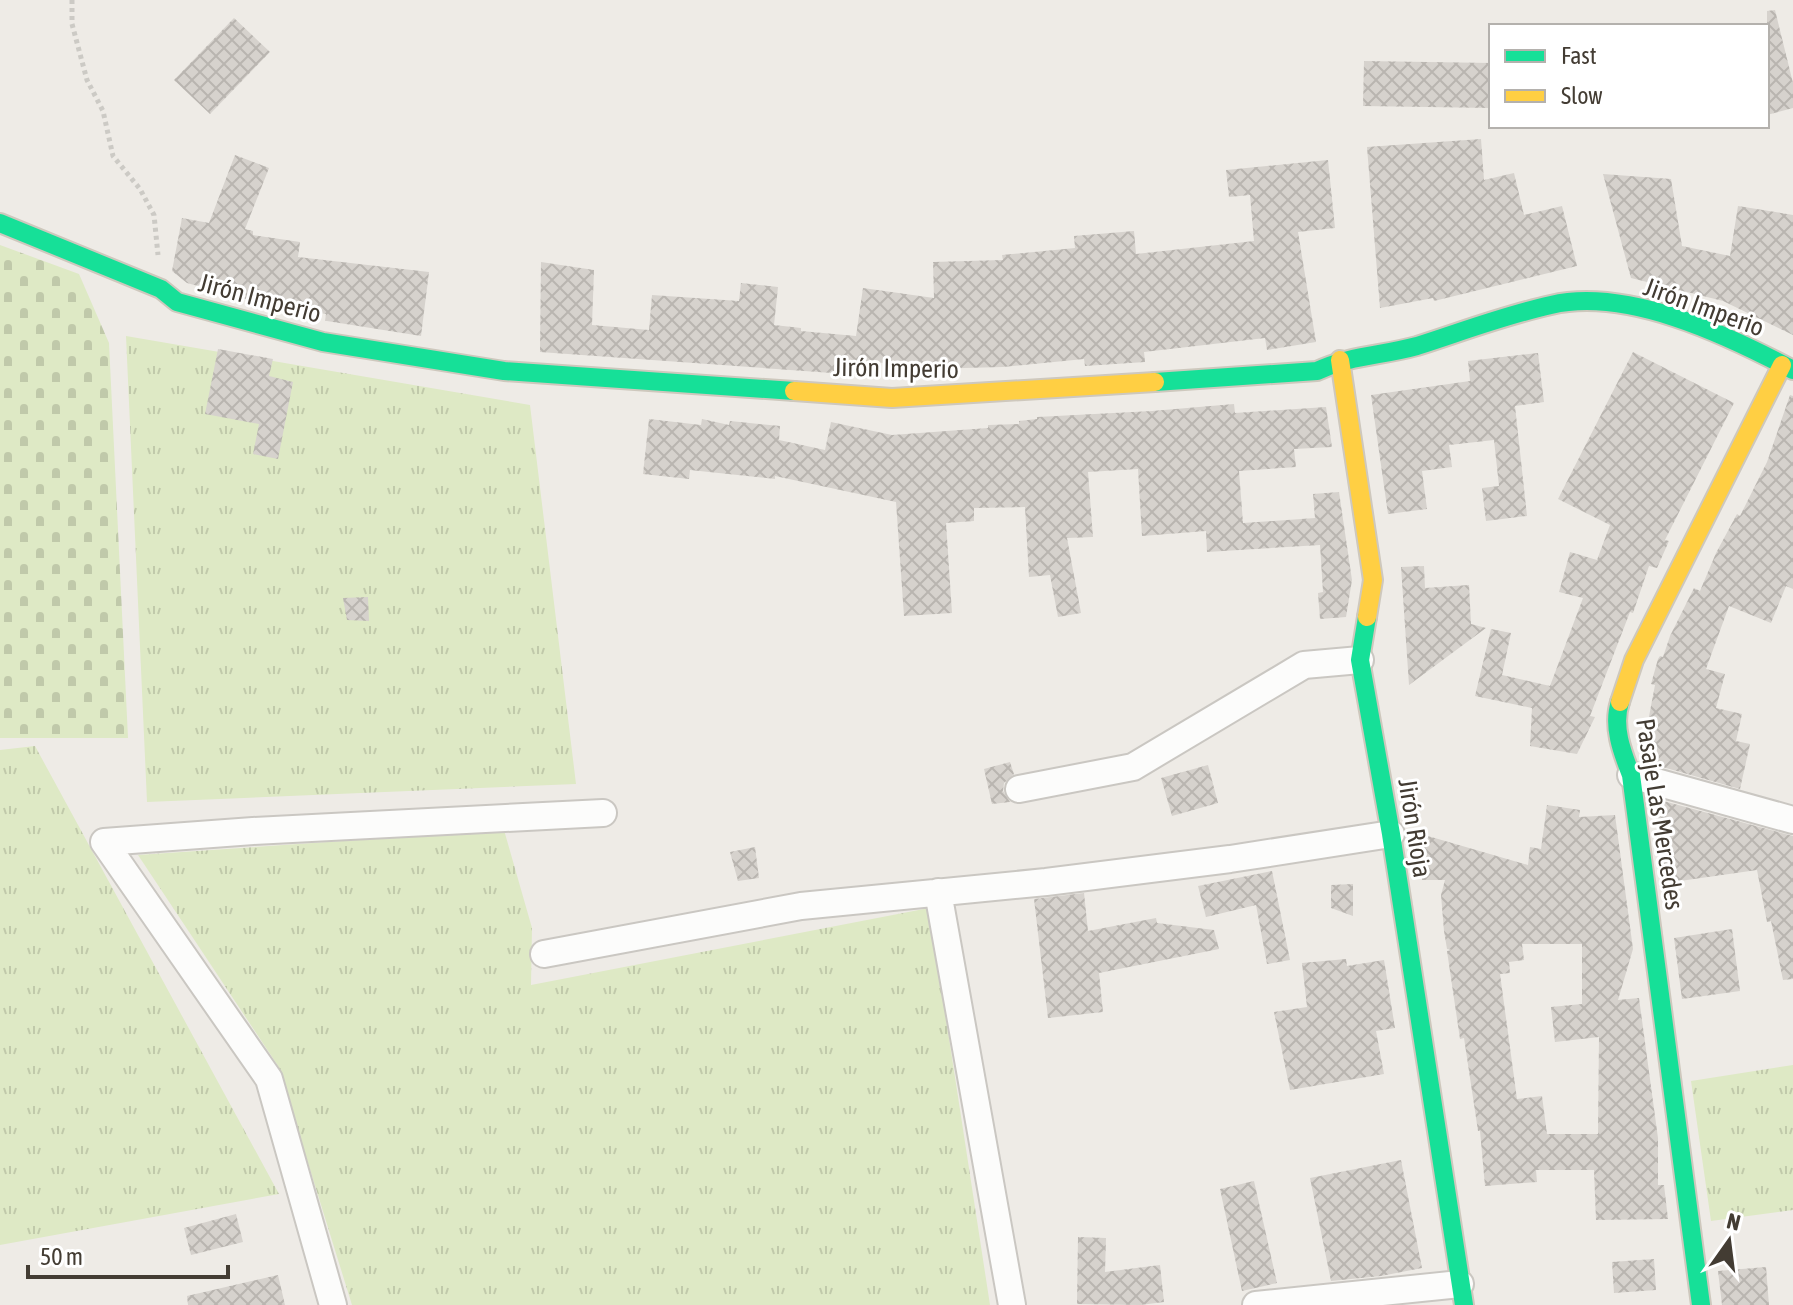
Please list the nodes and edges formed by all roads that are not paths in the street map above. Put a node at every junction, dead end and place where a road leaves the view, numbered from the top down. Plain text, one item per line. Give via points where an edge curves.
1 (0, 223) edge
2 (1340, 360) junction
3 (1787, 367) edge
4 (1360, 660) junction
5 (1631, 775) junction
6 (1019, 789) dead end
7 (603, 813) dead end
8 (1793, 820) edge
9 (1391, 834) junction
10 (938, 892) junction
11 (544, 954) dead end
12 (1462, 1295) edge
13 (333, 1305) edge
14 (1012, 1305) edge
15 (1256, 1305) edge
16 (1701, 1305) edge

1 - 2 street, Jirón Imperio via 161,289 177,302 323,342 489,368 892,398 1317,371
2 - 3 street, Jirón Imperio via 1399,351 1553,304 1600,302 1656,311 1741,342
2 - 4 street, Jirón Rioja via 1373,580
3 - 5 street, Pasaje Las Mercedes via 1634,660 1616,713
4 - 6 street via 1304,665 1133,767
4 - 9 street, Jirón Rioja
5 - 8 street
5 - 16 street, Pasaje Las Mercedes
7 - 13 street via 104,842 269,1079
9 - 10 street via 1214,861
9 - 12 street, Jirón Rioja
10 - 11 street via 801,906
10 - 14 street
12 - 15 street

